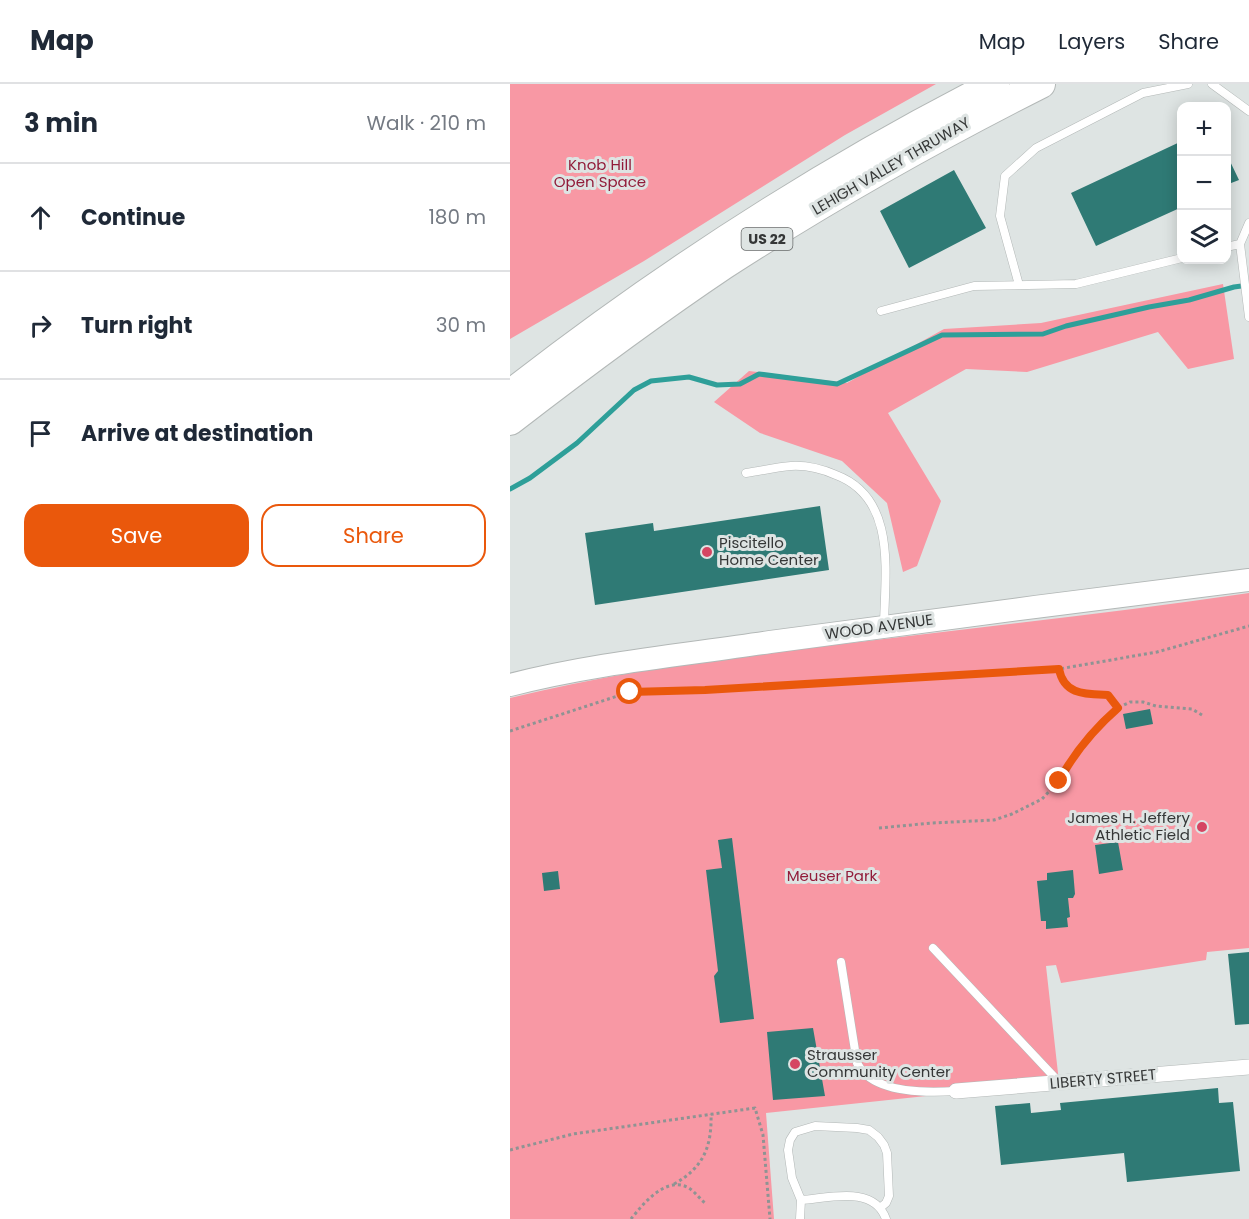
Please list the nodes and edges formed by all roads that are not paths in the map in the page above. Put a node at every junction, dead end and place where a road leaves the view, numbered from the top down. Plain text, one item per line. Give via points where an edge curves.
1 (995, 84) edge
2 (1041, 84) edge
3 (1188, 84) edge
4 (1212, 84) edge
5 (1249, 111) edge
6 (1249, 223) edge
7 (1240, 244) junction
8 (1231, 246) edge
9 (1177, 259) edge
10 (1019, 285) junction
11 (881, 311) dead end
12 (1249, 317) edge
13 (510, 394) edge
14 (510, 421) edge
15 (746, 473) dead end
16 (1249, 580) edge
17 (884, 626) junction
18 (510, 685) edge
19 (933, 948) dead end
20 (841, 962) dead end
21 (1249, 1067) edge
22 (1059, 1082) junction
23 (956, 1091) joint
24 (801, 1200) junction
25 (881, 1207) junction
26 (801, 1219) edge
27 (886, 1219) edge

1 - 13 highway, LEHIGH VALLEY THRUWAY / US 22 via 888,142 727,240 631,304
2 - 14 highway, LEHIGH VALLEY THRUWAY / US 22 via 896,160 724,266
3 - 10 lane via 1143,93 1036,148 1005,176 1000,216
4 - 5 lane
6 - 7 lane
7 - 8 lane
7 - 12 lane
9 - 10 lane via 1076,284
10 - 11 lane via 974,286
15 - 17 lane via 792,466 820,468 851,480 874,505 882,529 885,561
16 - 17 main road, WOOD AVENUE
17 - 18 main road, WOOD AVENUE via 576,671
19 - 22 lane
20 - 23 lane via 857,1063 862,1072 873,1080 910,1092
21 - 22 street, LIBERTY STREET
22 - 23 street, LIBERTY STREET
24 - 25 lane via 856,1196 870,1198
24 - 25 lane via 792,1178 788,1150 795,1132 815,1126 857,1128 878,1137 887,1153 889,1196
24 - 26 lane
25 - 27 lane

